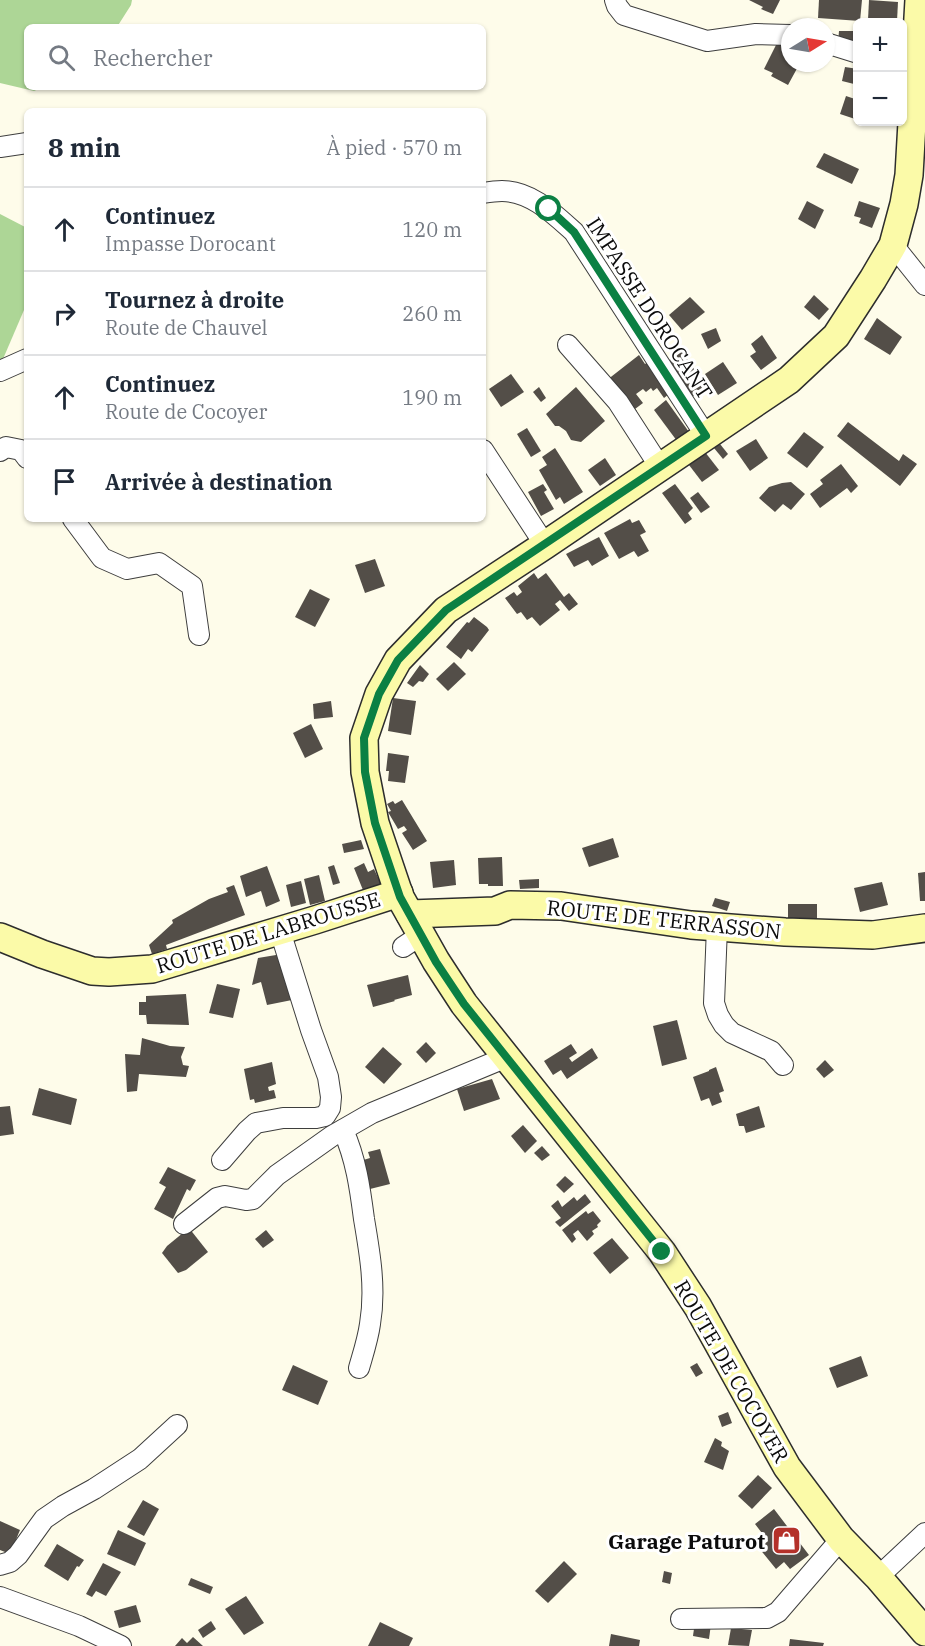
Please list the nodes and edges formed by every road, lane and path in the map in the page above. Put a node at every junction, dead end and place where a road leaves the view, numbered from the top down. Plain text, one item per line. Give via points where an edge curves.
1 (615, 0) edge
2 (919, 0) edge
3 (781, 35) edge
4 (921, 38) edge
5 (835, 46) edge
6 (853, 51) edge
7 (909, 75) edge
8 (24, 144) edge
9 (0, 147) edge
10 (486, 193) edge
11 (893, 245) junction
12 (925, 285) edge
13 (568, 345) dead end
14 (24, 360) edge
15 (0, 371) edge
16 (706, 436) junction
17 (0, 451) edge
18 (24, 454) edge
19 (486, 455) edge
20 (660, 467) junction
21 (75, 522) edge
22 (545, 545) junction
23 (199, 635) dead end
24 (510, 905) junction
25 (410, 921) junction
26 (717, 927) junction
27 (925, 927) edge
28 (280, 931) junction
29 (0, 937) edge
30 (507, 1057) junction
31 (783, 1065) dead end
32 (343, 1130) junction
33 (222, 1160) dead end
34 (184, 1224) dead end
35 (359, 1368) dead end
36 (177, 1425) dead end
37 (925, 1533) edge
38 (841, 1539) junction
39 (0, 1565) edge
40 (878, 1576) junction
41 (0, 1597) edge
42 (681, 1619) dead end
43 (925, 1632) edge
44 (121, 1646) edge

1 - 3 street via 624,15 707,41 756,34
2 - 4 main road, ROUTE DE COCOYER
4 - 7 main road, ROUTE DE COCOYER
5 - 6 street
7 - 11 main road, ROUTE DE COCOYER via 909,175
8 - 9 street
10 - 16 street, IMPASSE DOROCANT via 524,195 549,209 574,232
11 - 12 street
11 - 16 main road, ROUTE DE COCOYER via 837,336 789,380
13 - 20 street via 618,402
14 - 15 street
16 - 20 main road, ROUTE DE COCOYER
17 - 18 street via 6,447
19 - 22 street
20 - 22 main road, ROUTE DE COCOYER
21 - 23 street via 102,558 127,569 159,563 192,586
22 - 25 main road, ROUTE DE COCOYER via 446,610 398,660 379,694 364,738 365,772 375,823
24 - 25 main road, ROUTE DE TERRASSON via 494,897
24 - 25 main road, ROUTE DE TERRASSON via 495,911 449,912 432,927
24 - 26 main road, ROUTE DE TERRASSON via 561,906
25 - 28 main road, ROUTE DE LABROUSSE
25 - 30 main road, ROUTE DE COCOYER via 464,1004
26 - 27 main road, ROUTE DE TERRASSON via 873,935
26 - 31 street via 714,1003 718,1015 732,1033 771,1051
28 - 29 main road, ROUTE DE LABROUSSE via 152,969 109,972 42,954
28 - 33 street via 328,1077 330,1108 325,1116 316,1118 256,1123
30 - 32 street via 372,1113
30 - 38 main road, ROUTE DE COCOYER via 662,1252 698,1307 788,1467
32 - 34 street via 277,1175 253,1199 217,1198
32 - 35 street via 352,1150 373,1288 370,1323
36 - 39 street via 140,1459 44,1519 18,1555
37 - 40 street
38 - 40 main road, ROUTE DE COCOYER
38 - 42 street via 778,1612 767,1618
40 - 43 main road, ROUTE DE COCOYER
41 - 44 street

